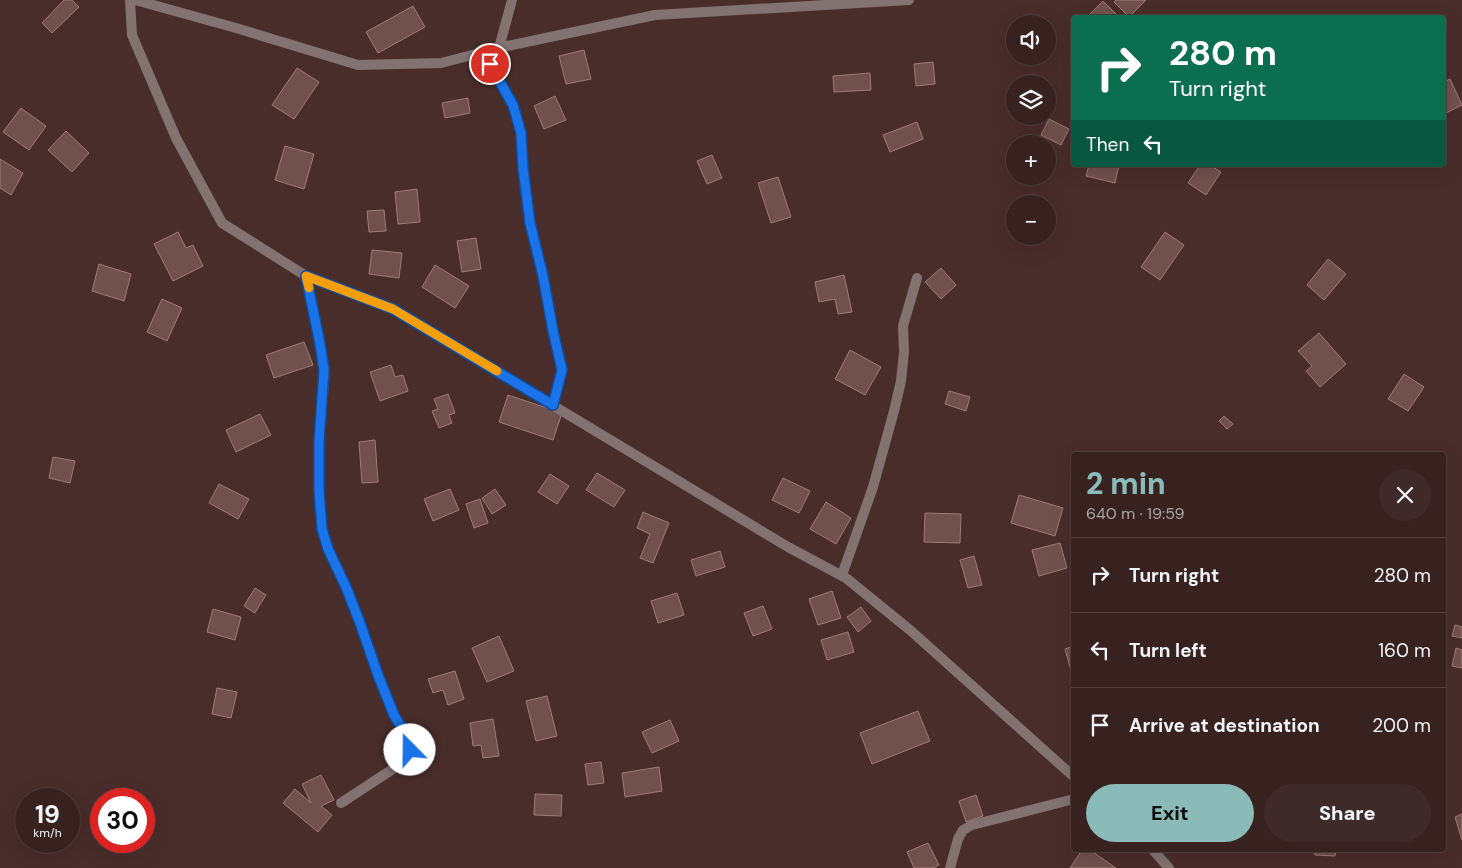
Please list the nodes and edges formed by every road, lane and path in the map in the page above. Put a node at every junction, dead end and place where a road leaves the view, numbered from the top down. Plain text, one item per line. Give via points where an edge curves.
1 (130, 0) edge
2 (135, 0) edge
3 (512, 0) edge
4 (909, 0) edge
5 (499, 48) junction
6 (483, 52) junction
7 (306, 276) junction
8 (917, 278) dead end
9 (553, 405) junction
10 (842, 575) junction
11 (1071, 774) edge
12 (1071, 800) edge
13 (341, 803) dead end
14 (1155, 852) edge
15 (950, 868) edge
16 (1170, 868) edge

1 - 7 street via 132,35 176,138 222,223
2 - 6 street via 358,65 442,63
3 - 5 street
4 - 5 street via 656,15
5 - 6 street
6 - 9 street via 513,105 521,133 530,223 562,370
7 - 9 street via 393,309
7 - 13 street via 324,370 319,442 322,529 394,715 409,740 410,750 405,761
8 - 10 street via 903,326 901,381 894,412 873,487
9 - 10 street via 788,547
10 - 11 street via 910,630
12 - 15 street via 963,830
14 - 16 street

